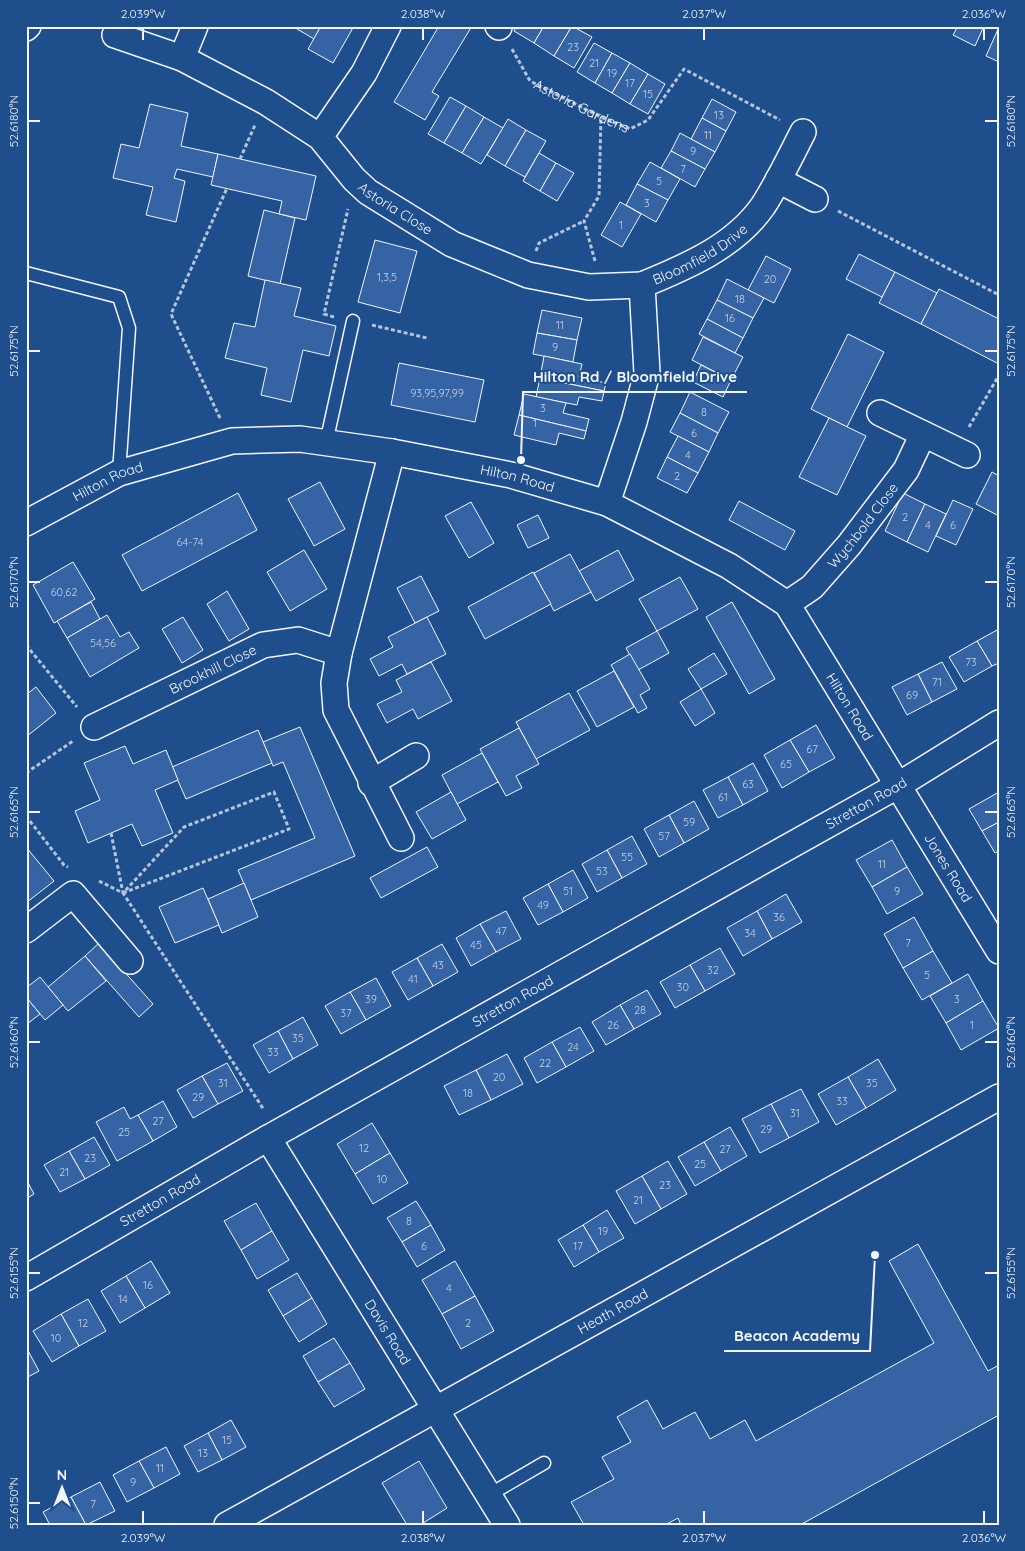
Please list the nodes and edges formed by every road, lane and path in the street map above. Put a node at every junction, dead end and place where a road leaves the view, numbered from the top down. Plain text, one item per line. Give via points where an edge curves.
1 (195, 26) edge
2 (388, 26) edge
3 (498, 26) edge
4 (115, 34) dead end
5 (182, 58) junction
6 (266, 102) junction
7 (601, 117) junction
8 (803, 132) joint
9 (320, 137) junction
10 (240, 159) dead end
11 (354, 179) junction
12 (778, 180) junction
13 (227, 188) dead end
14 (815, 199) joint
15 (584, 221) junction
16 (26, 273) edge
17 (528, 275) junction
18 (642, 285) junction
19 (601, 287) junction
20 (999, 295) edge
21 (354, 321) junction
22 (427, 338) dead end
23 (999, 376) edge
24 (880, 413) dead end
25 (922, 434) junction
26 (232, 441) junction
27 (326, 443) junction
28 (392, 452) junction
29 (961, 452) joint
30 (119, 472) junction
31 (607, 503) junction
32 (26, 523) edge
33 (787, 604) junction
34 (26, 645) edge
35 (339, 653) junction
36 (999, 723) edge
37 (94, 727) junction
38 (416, 756) dead end
39 (26, 773) edge
40 (371, 782) junction
41 (897, 786) junction
42 (26, 816) edge
43 (111, 833) dead end
44 (401, 838) dead end
45 (72, 869) dead end
46 (98, 881) dead end
47 (123, 893) junction
48 (26, 930) edge
49 (999, 951) edge
50 (130, 961) dead end
51 (999, 1097) edge
52 (273, 1135) junction
53 (26, 1278) edge
54 (435, 1408) junction
55 (544, 1463) dead end
56 (489, 1494) junction
57 (228, 1525) edge
58 (507, 1525) edge

1 - 5 street
2 - 9 street via 364,73
3 - 7 path, Astoria Gardens via 530,81
4 - 5 street, Astoria Close
5 - 6 street, Astoria Close
6 - 9 street, Astoria Close
6 - 10 path
7 - 8 path, Astoria Gardens via 630,128 648,120 684,69
7 - 15 path via 599,196
8 - 12 street, Bloomfield Drive
9 - 11 street, Astoria Close
11 - 17 street, Astoria Close via 368,192 452,244
11 - 21 path via 324,314
12 - 14 street
12 - 18 street, Bloomfield Drive via 757,213 715,251
13 - 26 path via 171,314
14 - 20 path
15 - 17 path via 539,243
15 - 19 path
16 - 30 lane via 119,297 129,328
17 - 19 street, Astoria Close
18 - 19 street, Astoria Close
18 - 31 street, Bloomfield Drive via 647,373
21 - 22 path
21 - 27 lane
23 - 29 path
24 - 25 street
25 - 29 street
25 - 33 street, Wychbold Close via 906,470 848,545 812,587
26 - 27 street, Hilton Road via 300,439
26 - 30 street, Hilton Road
27 - 28 street, Hilton Road
28 - 31 street, Hilton Road via 511,475
28 - 35 street
30 - 32 street, Hilton Road
31 - 33 street, Hilton Road via 729,566
33 - 41 street, Hilton Road
34 - 37 path
35 - 37 street, Brookhill Close via 298,640 263,645
35 - 40 street via 334,684 336,710
36 - 41 street, Stretton Road
37 - 39 path
38 - 40 street
40 - 44 street
41 - 49 street, Jones Road
41 - 52 street, Stretton Road
42 - 45 path via 64,865
43 - 47 path
46 - 47 path
47 - 47 path via 289,829 274,792 184,827
47 - 52 path
48 - 50 street via 73,894
51 - 54 street, Heath Road
52 - 53 street, Stretton Road
52 - 54 street, Davis Road
54 - 56 street, Davis Road
54 - 57 street, Heath Road
55 - 56 lane
56 - 58 street, Davis Road

